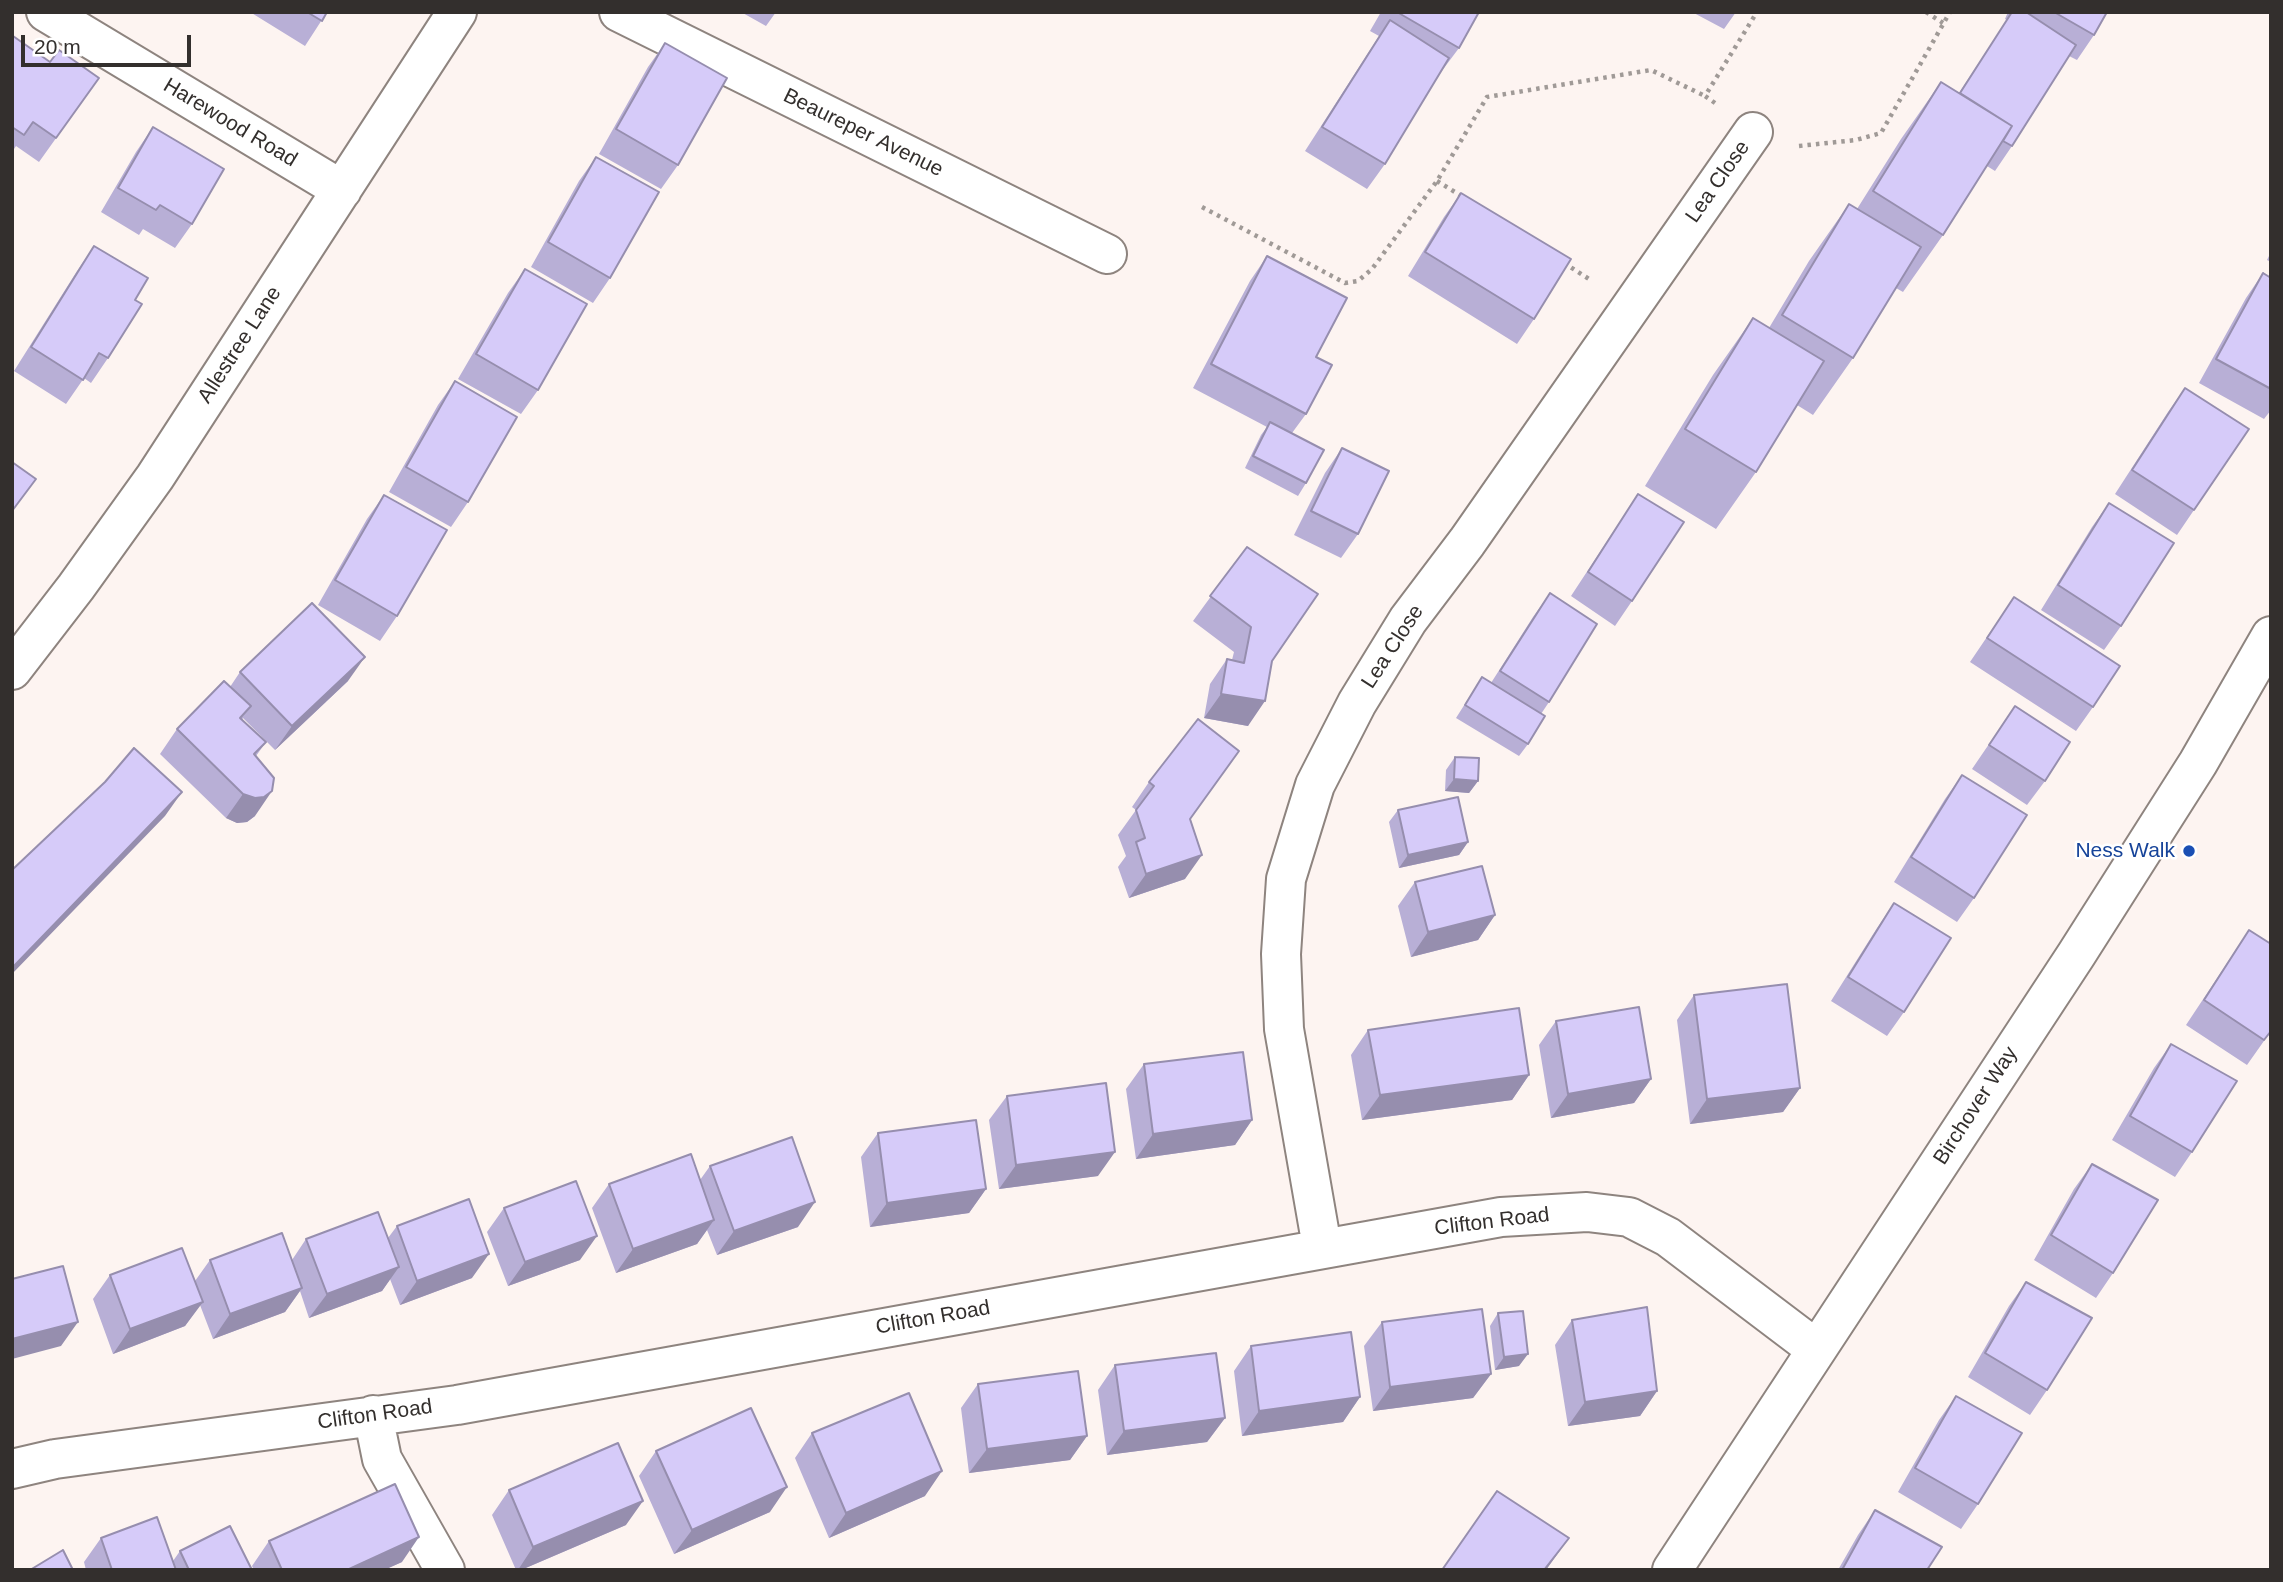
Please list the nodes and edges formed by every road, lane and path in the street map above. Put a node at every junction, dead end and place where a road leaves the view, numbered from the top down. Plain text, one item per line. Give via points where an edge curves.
1 (46, 12) edge
2 (457, 12) edge
3 (619, 12) edge
4 (1758, 12) edge
5 (1926, 12) edge
6 (1950, 12) edge
7 (1943, 23) junction
8 (1705, 96) junction
9 (1753, 132) junction
10 (1437, 181) junction
11 (342, 190) junction
12 (1472, 203) edge
13 (1202, 207) dead end
14 (1107, 254) dead end
15 (1563, 262) edge
16 (1632, 307) junction
17 (2271, 636) edge
18 (12, 670) edge
19 (1322, 1247) junction
20 (1816, 1349) junction
21 (373, 1415) junction
22 (12, 1469) edge
23 (445, 1570) edge
24 (1672, 1570) edge

1 - 11 street, Harewood Road
2 - 11 street, Allestree Lane
3 - 14 street, Beaureper Avenue
4 - 8 path
5 - 7 path
6 - 7 path
7 - 9 path via 1881,133 1790,146
8 - 9 path
8 - 10 path via 1651,70 1487,97
9 - 16 street, Lea Close
10 - 12 path
10 - 13 path via 1372,269 1358,281 1345,283
11 - 18 street, Allestree Lane via 155,477
15 - 16 path
16 - 19 street, Lea Close via 1408,620 1357,703 1315,785 1286,879 1281,954 1284,1029
17 - 20 street, Birchover Way via 2198,763 2076,955
19 - 20 street, Clifton Road via 1501,1217 1587,1212 1629,1217 1668,1237
19 - 21 street, Clifton Road via 469,1403
20 - 24 street, Birchover Way
21 - 22 street, Clifton Road
21 - 23 street via 382,1459

